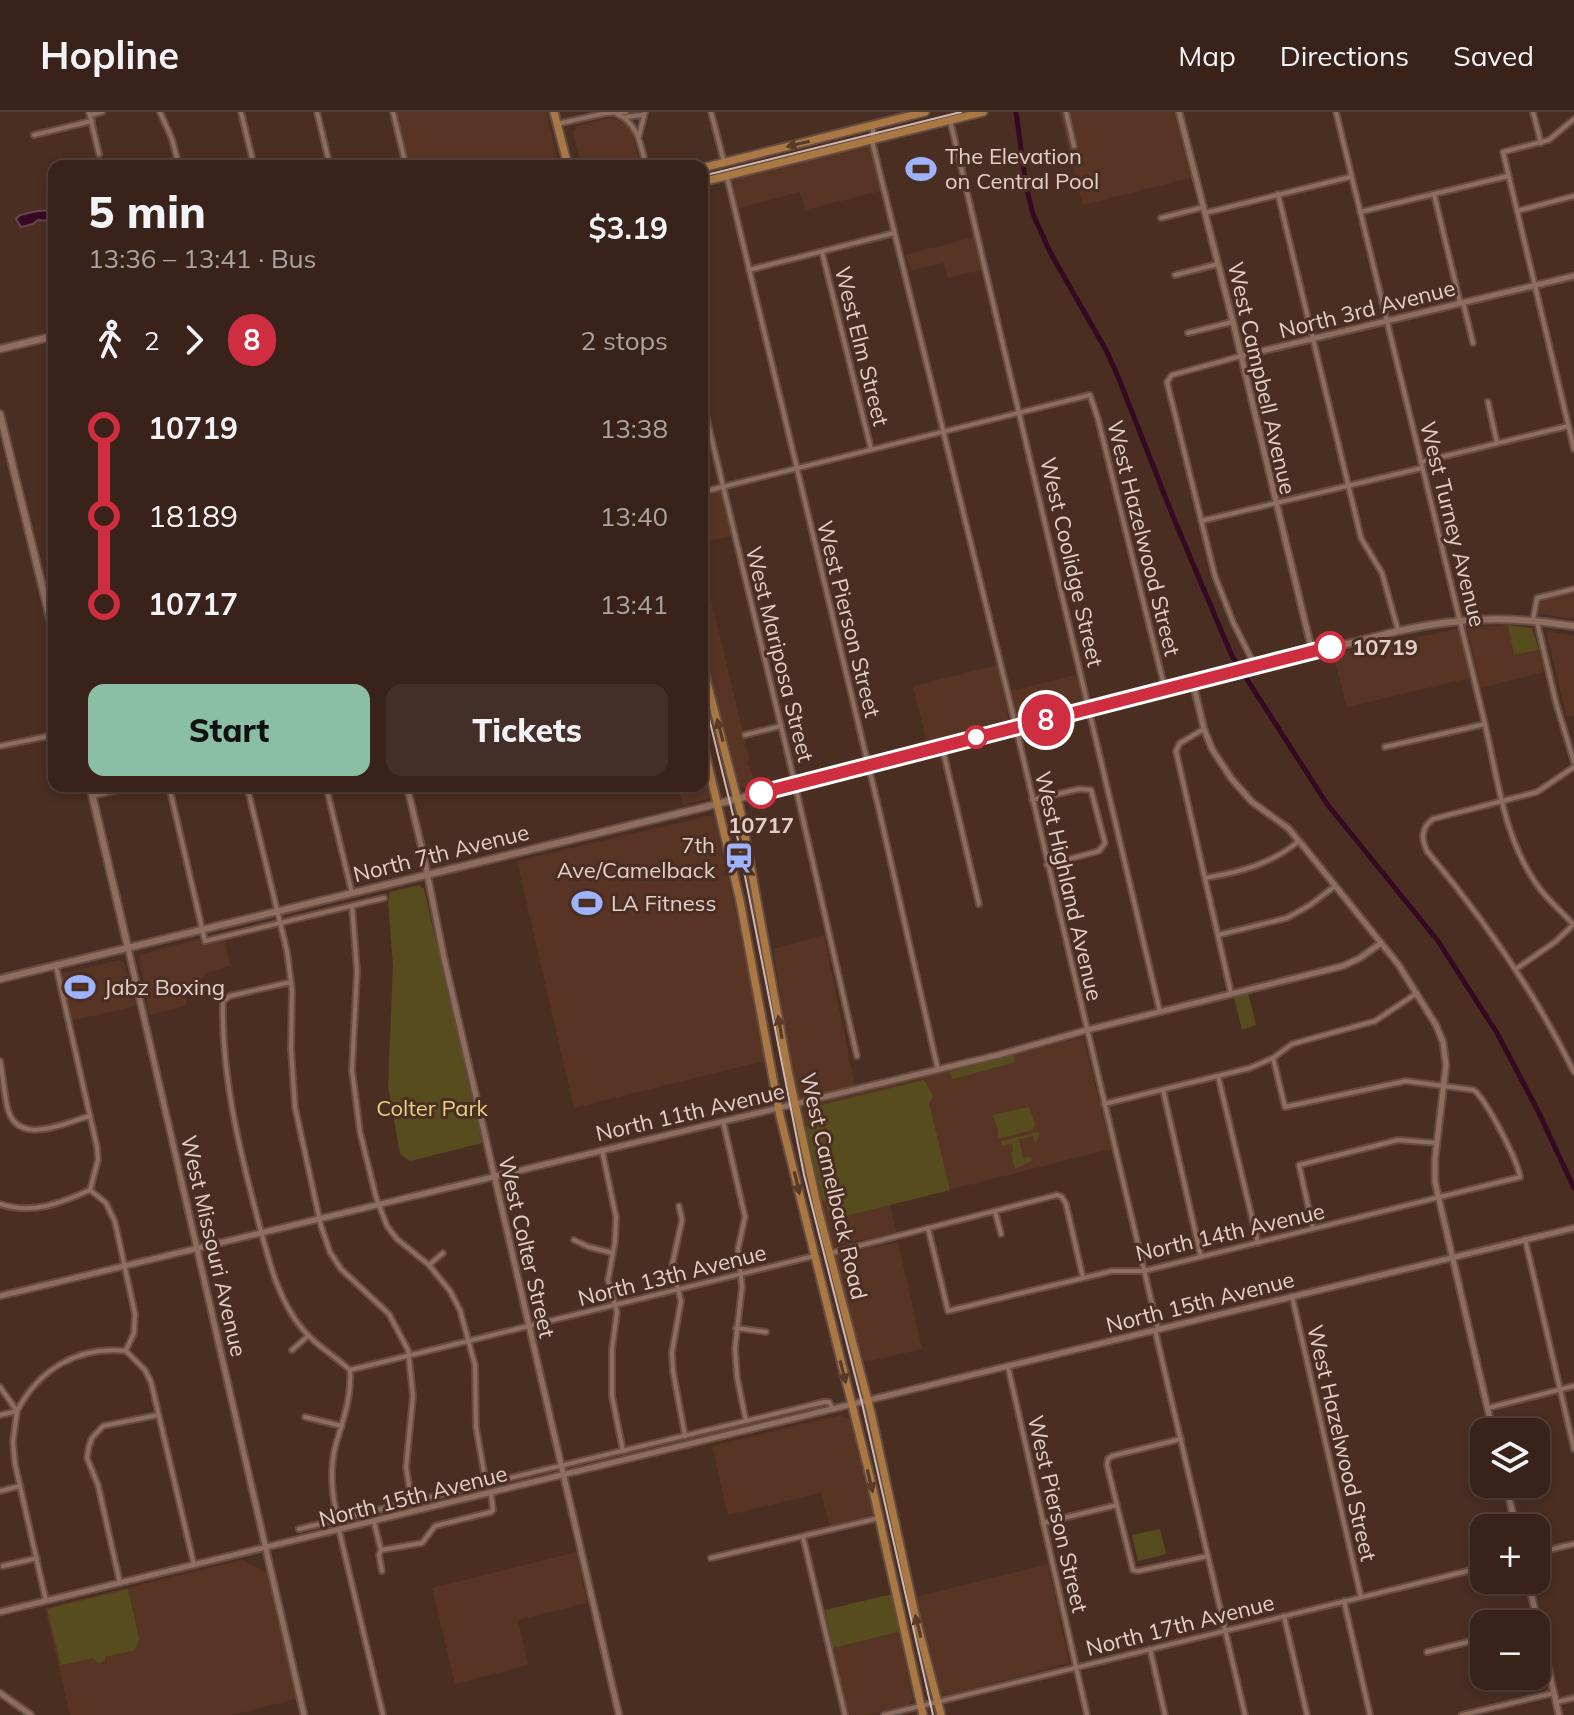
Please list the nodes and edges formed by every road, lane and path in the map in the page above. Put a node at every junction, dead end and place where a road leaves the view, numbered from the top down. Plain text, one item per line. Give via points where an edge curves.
1 (102, 112) edge
2 (160, 112) edge
3 (241, 112) edge
4 (317, 112) edge
5 (393, 112) edge
6 (554, 112) edge
7 (611, 112) edge
8 (711, 112) edge
9 (925, 112) edge
10 (983, 112) edge
11 (1066, 112) edge
12 (1179, 112) edge
13 (1336, 112) edge
14 (1533, 112) edge
15 (625, 114) edge
16 (644, 114) edge
17 (90, 116) edge
18 (1574, 119) edge
19 (950, 120) junction
20 (557, 124) junction
21 (873, 124) junction
22 (34, 135) dead end
23 (639, 137) junction
24 (872, 140) junction
25 (1541, 143) junction
26 (1074, 146) dead end
27 (99, 154) dead end
28 (177, 160) edge
29 (253, 160) edge
30 (329, 160) edge
31 (405, 160) edge
32 (566, 160) edge
33 (645, 160) edge
34 (724, 162) junction
35 (708, 166) edge
36 (727, 176) junction
37 (1508, 176) junction
38 (1351, 177) junction
39 (708, 181) edge
40 (1278, 194) junction
41 (1434, 194) junction
42 (1574, 196) edge
43 (1204, 210) junction
44 (1517, 211) junction
45 (1360, 212) junction
46 (1161, 218) dead end
47 (895, 233) junction
48 (822, 252) junction
49 (1218, 264) junction
50 (749, 270) junction
51 (1175, 275) dead end
52 (1574, 276) edge
53 (1535, 285) junction
54 (1462, 302) junction
55 (1386, 320) junction
56 (1233, 322) junction
57 (1188, 333) dead end
58 (48, 337) edge
59 (1313, 338) junction
60 (1473, 343) dead end
61 (0, 349) edge
62 (1241, 356) junction
63 (1488, 402) dead end
64 (1020, 412) junction
65 (0, 414) edge
66 (708, 424) edge
67 (1568, 426) junction
68 (944, 432) junction
69 (1572, 434) edge
70 (1497, 444) junction
71 (871, 449) junction
72 (1574, 449) edge
73 (1422, 465) junction
74 (796, 467) junction
75 (723, 486) junction
76 (1348, 486) junction
77 (708, 490) edge
78 (1275, 503) junction
79 (1201, 521) junction
80 (1574, 589) edge
81 (48, 610) edge
82 (1460, 619) junction
83 (1535, 620) junction
84 (1574, 626) edge
85 (1398, 631) junction
86 (1312, 651) junction
87 (1251, 667) junction
88 (1193, 681) junction
89 (708, 686) edge
90 (1165, 689) junction
91 (1090, 708) junction
92 (1485, 724) junction
93 (781, 726) junction
94 (1016, 727) junction
95 (1204, 729) junction
96 (745, 735) dead end
97 (48, 736) edge
98 (0, 746) edge
99 (942, 746) junction
100 (1385, 747) dead end
101 (1574, 764) edge
102 (708, 765) edge
103 (868, 766) junction
104 (795, 784) junction
105 (91, 792) edge
106 (108, 792) edge
107 (170, 792) edge
108 (248, 792) edge
109 (327, 792) edge
110 (408, 792) edge
111 (92, 796) junction
112 (738, 798) junction
113 (1032, 800) junction
114 (1502, 802) junction
115 (717, 804) junction
116 (1299, 841) junction
117 (1047, 865) junction
118 (427, 875) junction
119 (1205, 878) junction
120 (1335, 886) junction
121 (352, 894) junction
122 (384, 898) dead end
123 (979, 904) dead end
124 (352, 906) junction
125 (278, 911) junction
126 (281, 923) junction
127 (1574, 925) edge
128 (203, 929) junction
129 (1218, 935) junction
130 (1381, 943) junction
131 (128, 948) junction
132 (55, 965) junction
133 (1515, 970) junction
134 (0, 979) edge
135 (291, 982) junction
136 (1231, 993) junction
137 (1417, 993) junction
138 (1160, 1012) junction
139 (1087, 1030) junction
140 (857, 1056) dead end
141 (1273, 1058) junction
142 (0, 1061) edge
143 (938, 1070) junction
144 (1574, 1072) edge
145 (1218, 1076) junction
146 (1444, 1086) junction
147 (1163, 1090) junction
148 (795, 1104) junction
149 (1104, 1104) junction
150 (778, 1107) junction
151 (90, 1116) junction
152 (723, 1120) junction
153 (1437, 1143) junction
154 (602, 1149) junction
155 (494, 1176) junction
156 (90, 1190) junction
157 (1438, 1199) junction
158 (0, 1204) edge
159 (378, 1204) junction
160 (679, 1206) dead end
161 (995, 1211) junction
162 (319, 1218) junction
163 (928, 1228) junction
164 (1313, 1228) junction
165 (1574, 1228) edge
166 (261, 1232) junction
167 (1001, 1234) dead end
168 (1525, 1239) junction
169 (574, 1240) dead end
170 (1258, 1243) junction
171 (197, 1248) junction
172 (443, 1253) dead end
173 (613, 1253) junction
174 (828, 1253) junction
175 (815, 1256) junction
176 (1201, 1257) junction
177 (1452, 1257) junction
178 (429, 1265) junction
179 (124, 1266) junction
180 (1144, 1271) junction
181 (741, 1274) junction
182 (1083, 1278) junction
183 (678, 1289) junction
184 (0, 1296) edge
185 (1292, 1296) junction
186 (615, 1305) junction
187 (528, 1326) junction
188 (736, 1328) junction
189 (1157, 1329) junction
190 (766, 1332) dead end
191 (308, 1336) junction
192 (470, 1339) junction
193 (292, 1350) dead end
194 (126, 1351) junction
195 (409, 1355) junction
196 (1008, 1367) junction
197 (350, 1370) junction
198 (1574, 1386) edge
199 (0, 1387) edge
200 (1560, 1390) junction
201 (868, 1401) junction
202 (851, 1406) junction
203 (1488, 1408) junction
204 (833, 1410) junction
205 (17, 1411) junction
206 (778, 1413) junction
207 (0, 1415) edge
208 (158, 1415) junction
209 (305, 1417) dead end
210 (1490, 1418) edge
211 (746, 1421) junction
212 (781, 1423) junction
213 (342, 1426) junction
214 (685, 1436) junction
215 (1181, 1439) junction
216 (1574, 1449) edge
217 (623, 1451) junction
218 (561, 1466) junction
219 (563, 1476) junction
220 (486, 1484) junction
221 (20, 1486) junction
222 (0, 1491) edge
223 (491, 1493) junction
224 (412, 1502) junction
225 (1117, 1505) junction
226 (879, 1518) junction
227 (338, 1520) junction
228 (374, 1522) junction
229 (1043, 1523) junction
230 (299, 1529) dead end
231 (339, 1530) junction
232 (803, 1537) junction
233 (1574, 1544) edge
234 (266, 1548) junction
235 (381, 1550) junction
236 (1550, 1550) edge
237 (1208, 1556) junction
238 (37, 1558) junction
239 (711, 1558) dead end
240 (194, 1565) junction
241 (3, 1566) dead end
242 (1470, 1570) edge
243 (382, 1571) dead end
244 (120, 1583) junction
245 (1361, 1597) junction
246 (46, 1601) junction
247 (1344, 1601) junction
248 (0, 1612) edge
249 (1284, 1616) junction
250 (1226, 1630) junction
251 (1470, 1641) edge
252 (1150, 1649) junction
253 (1427, 1652) dead end
254 (1076, 1667) junction
255 (1550, 1677) edge
256 (0, 1693) edge
257 (1554, 1693) junction
258 (1574, 1698) edge
259 (937, 1702) junction
260 (1557, 1702) junction
261 (921, 1706) junction
262 (31, 1715) edge
263 (304, 1715) edge
264 (383, 1715) edge
265 (619, 1715) edge
266 (845, 1715) edge
267 (884, 1715) edge
268 (923, 1715) edge
269 (941, 1715) edge
270 (1087, 1715) edge
271 (1165, 1715) edge
272 (1245, 1715) edge
273 (1307, 1715) edge
274 (1370, 1715) edge
275 (1462, 1715) edge
276 (1559, 1715) edge

1 - 17 street
2 - 28 street
3 - 29 street
4 - 30 street
5 - 31 street
6 - 20 main road
7 - 15 street
7 - 20 street
8 - 34 street
9 - 21 main road
10 - 19 main road
11 - 26 street
12 - 43 street, West Campbell Avenue
13 - 38 street, West Turney Avenue
14 - 25 street
15 - 16 street
15 - 23 street
16 - 23 street
17 - 22 street
17 - 27 street
18 - 25 street
19 - 24 main road
19 - 64 street, West Coolidge Street
20 - 32 main road
21 - 24 street, West Highland Avenue
21 -> 34 main road
23 - 33 street
24 - 36 main road
24 - 47 street, West Highland Avenue
25 - 37 street via 1503,152
34 - 35 main road
36 - 39 main road
36 - 50 street, West Pierson Street
37 - 41 street
37 - 44 street
38 - 40 street
38 - 45 street, West Turney Avenue
40 - 43 street
40 - 59 street
41 - 45 street
41 - 54 street
42 - 44 street
43 - 46 street
43 - 49 street, West Campbell Avenue
44 - 53 street
45 - 55 street, West Turney Avenue
47 - 48 street
47 - 68 street, West Highland Avenue
48 - 50 street
48 - 71 street, West Elm Street
49 - 51 street
49 - 56 street, West Campbell Avenue
50 - 74 street, West Pierson Street
52 - 53 street, North 3rd Avenue
53 - 54 street, North 3rd Avenue
53 - 67 street
54 - 55 street, North 3rd Avenue
54 - 60 street
55 - 59 street, North 3rd Avenue
55 - 73 street, West Turney Avenue
56 - 57 street
56 - 62 street, West Campbell Avenue
58 - 61 main road
59 - 62 street, North 3rd Avenue
59 - 76 street
62 - 78 street, West Campbell Avenue
62 - 79 street, North 3rd Avenue via 1169,377 1167,382
63 - 70 street
64 - 68 street
64 - 90 street, West Hazelwood Street via 1090,395
64 - 91 street, West Coolidge Street
65 - 81 main road
66 - 75 street, West Mariposa Street
67 - 69 street
67 - 70 street
68 - 71 street
68 - 94 street, West Highland Avenue
69 - 72 street
70 - 73 street
71 - 74 street
73 - 76 street
73 - 82 street, West Turney Avenue
74 - 75 street
74 - 103 street, West Pierson Street
75 - 77 street
75 - 93 street, West Mariposa Street
76 - 78 street
76 - 85 street via 1361,538 1382,573
78 - 79 street
78 - 86 street, West Campbell Avenue
79 - 87 street via 1222,595
80 - 83 street via 1537,598
82 - 83 main road, North 7th Avenue
82 - 85 main road, North 7th Avenue
82 - 92 street, West Turney Avenue
83 - 84 main road, North 7th Avenue
83 - 101 street
85 - 86 main road, North 7th Avenue
86 - 87 main road, North 7th Avenue
87 - 88 main road, North 7th Avenue
88 - 90 main road, North 7th Avenue
88 - 95 street
112 -> 89 main road, West Camelback Road
90 - 91 main road, North 7th Avenue
91 - 94 main road, North 7th Avenue
91 - 138 street, West Coolidge Street
92 - 100 street
92 - 114 street, West Turney Avenue
93 - 96 street
93 - 104 street, West Mariposa Street
94 - 99 main road, North 7th Avenue
94 - 113 street, West Highland Avenue
95 - 116 street via 1237,787
95 - 119 street via 1176,751
97 - 98 street
99 - 103 main road, North 7th Avenue
99 - 123 street
101 - 114 street via 1537,792
102 - 115 main road, West Camelback Road
103 - 104 main road, North 7th Avenue
103 - 143 street, West Pierson Street
104 - 112 main road, North 7th Avenue
104 - 140 street, West Mariposa Street
105 - 111 main road, West Missouri Avenue
106 - 111 street
107 - 128 street
108 - 125 street
109 - 121 street
110 - 118 street, West Colter Street
111 - 131 main road, West Missouri Avenue
112 - 115 main road, North 7th Avenue
148 -> 112 main road, West Camelback Road
113 - 117 street, West Highland Avenue
113 - 117 street via 1088,788 1105,843 1099,851
114 - 127 street, West Turney Avenue via 1516,850 1541,890
114 - 133 street via 1433,819 1423,830 1423,841
115 - 118 main road, North 7th Avenue
115 - 150 main road, West Camelback Road
116 - 119 street via 1261,865
116 - 120 street
117 - 139 street, West Highland Avenue
118 - 121 main road, North 7th Avenue
118 - 155 street, West Colter Street
119 - 129 street
120 - 129 street via 1287,918
120 - 130 street
121 - 125 main road, North 7th Avenue
122 - 124 street, North 7th Avenue
124 - 126 street, North 7th Avenue
124 - 159 street via 355,1101
125 - 126 street
125 - 128 main road, North 7th Avenue
126 - 128 street, North 7th Avenue via 206,941
126 - 135 street
127 - 133 street
128 - 131 main road, North 7th Avenue
129 - 136 street
130 - 136 street, North 11th Avenue via 1343,966
130 - 137 street
131 - 132 main road, North 7th Avenue
131 - 171 street, West Missouri Avenue
132 - 134 main road, North 7th Avenue
132 - 151 street
133 - 144 street
135 - 162 street via 295,1107
135 - 166 street via 223,1001 232,1104
136 - 138 street, North 11th Avenue
137 - 141 street via 1375,1021 1292,1044
137 - 146 street via 1443,1042
138 - 139 street, North 11th Avenue
139 - 143 street, North 11th Avenue
139 - 149 street, West Highland Avenue
141 - 145 street
141 - 146 street via 1285,1107 1406,1081
142 - 151 street via 8,1110 22,1127 41,1131
143 - 148 street, North 11th Avenue
145 - 147 street
145 - 170 street
146 - 153 street
146 - 157 street, North 14th Avenue via 1481,1096 1522,1178
147 - 149 street
147 - 176 street
148 - 150 street, North 11th Avenue
148 - 174 main road, West Camelback Road
149 - 180 street, West Highland Avenue
150 - 152 street, North 11th Avenue
150 -> 175 main road, West Camelback Road
151 - 156 street via 98,1160
152 - 154 street, North 11th Avenue
152 - 181 street via 745,1212 737,1256
153 - 157 street
153 - 164 street via 1398,1140 1299,1165
154 - 155 street, North 11th Avenue
154 - 173 street via 615,1205
155 - 159 street, North 11th Avenue
155 - 187 street, West Colter Street
156 - 158 street via 46,1207
156 - 179 street via 112,1213
157 - 164 street, North 14th Avenue
157 - 177 street
159 - 162 street, North 11th Avenue
159 - 178 street via 392,1234
160 - 183 street via 682,1220 672,1266
161 - 163 street
161 - 167 street
161 - 182 street via 1062,1197
162 - 166 street, North 11th Avenue
162 - 195 street via 335,1260 389,1314
163 - 174 street
163 - 182 street, North 14th Avenue via 948,1311
164 - 170 street, North 14th Avenue
165 - 168 street, North 15th Avenue
166 - 171 street, North 11th Avenue
166 - 191 street via 281,1294
168 - 177 street, North 15th Avenue
168 - 200 street
169 - 173 street
170 - 176 street, North 14th Avenue
171 - 179 street, North 11th Avenue
171 - 234 street, West Missouri Avenue
172 - 178 street
173 - 186 street via 608,1280
174 - 201 main road, West Camelback Road
175 - 181 street, North 13th Avenue
175 -> 202 main road, West Camelback Road
176 - 180 street, North 14th Avenue
177 - 185 street, North 15th Avenue
177 - 203 street
178 - 192 street via 450,1291
179 - 184 street, North 11th Avenue
179 - 194 street via 136,1324
180 - 182 street, North 14th Avenue
180 - 189 street, West Highland Avenue
181 - 183 street, North 13th Avenue
181 - 188 street
183 - 186 street, North 13th Avenue
183 - 214 street via 681,1301 672,1352
185 - 189 street, North 15th Avenue
185 - 245 street, West Hazelwood Street
186 - 187 street, North 13th Avenue
186 - 217 street via 611,1383
187 - 192 street, North 13th Avenue
187 - 218 street, West Colter Street
188 - 190 street
188 - 211 street via 735,1366
189 - 196 street, North 15th Avenue
189 - 215 street, West Highland Avenue
191 - 193 street
191 - 197 street
192 - 195 street, North 13th Avenue
192 - 220 street
194 - 205 street via 96,1351 54,1366
194 - 208 street via 145,1370
195 - 197 street, North 13th Avenue
195 - 224 street via 413,1396 406,1468
196 - 201 street, North 15th Avenue
196 - 229 street, West Pierson Street
197 - 213 street
198 - 200 street
199 - 205 street
200 - 203 street
200 - 216 street
201 - 202 street, North 15th Avenue
259 -> 201 main road, West Camelback Road
202 - 204 street, North 15th Avenue
202 -> 226 main road, West Camelback Road
203 - 210 street
204 - 206 street, North 15th Avenue via 824,1402
204 - 212 street, North 15th Avenue
205 - 207 street
205 - 221 street via 13,1442
206 - 211 street, North 15th Avenue
206 - 212 street
208 - 240 street
208 - 244 street via 98,1430 87,1458
209 - 213 street
211 - 214 street, North 15th Avenue
212 - 219 street, North 15th Avenue
213 - 227 street via 332,1466
214 - 217 street, North 15th Avenue
215 - 225 street via 1108,1459
215 - 237 street, West Highland Avenue
217 - 218 street, North 15th Avenue
218 - 219 street, West Colter Street
218 - 220 street, North 15th Avenue
219 - 223 street, North 15th Avenue
219 - 265 street, West Colter Street
220 - 224 street, North 15th Avenue
221 - 222 street
221 - 238 street
223 - 228 street, North 15th Avenue
223 - 235 street via 491,1512 435,1526 422,1543
224 - 227 street, North 15th Avenue
225 - 229 street
225 - 237 street via 1133,1570
226 - 232 street
226 - 261 main road, West Camelback Road
227 - 230 street, North 15th Avenue
228 - 231 street, North 15th Avenue
228 - 235 street
229 - 254 street, West Pierson Street
231 - 234 street, North 15th Avenue
231 - 264 street
232 - 239 street
232 - 266 street
233 - 236 street
234 - 240 street, North 15th Avenue
234 - 263 street, West Missouri Avenue
235 - 243 street
237 - 250 street, West Highland Avenue
238 - 241 street
238 - 246 street
240 - 244 street, North 15th Avenue
242 - 245 street, North 17th Avenue
244 - 246 street, North 15th Avenue
245 - 247 street, North 17th Avenue
246 - 248 street, North 15th Avenue
247 - 249 street, North 17th Avenue
247 - 274 street
249 - 250 street, North 17th Avenue
249 - 273 street
250 - 252 street, North 17th Avenue
250 - 272 street, West Highland Avenue
251 - 253 street
252 - 254 street, North 17th Avenue
252 - 271 street
254 - 259 street, North 17th Avenue
254 - 270 street, West Pierson Street
255 - 257 street
256 - 262 street
257 - 260 street
257 - 275 street
258 - 260 street
259 - 261 street, North 17th Avenue
259 - 269 main road, West Camelback Road
260 - 276 street
261 - 267 street, North 17th Avenue
261 - 268 main road, West Camelback Road

